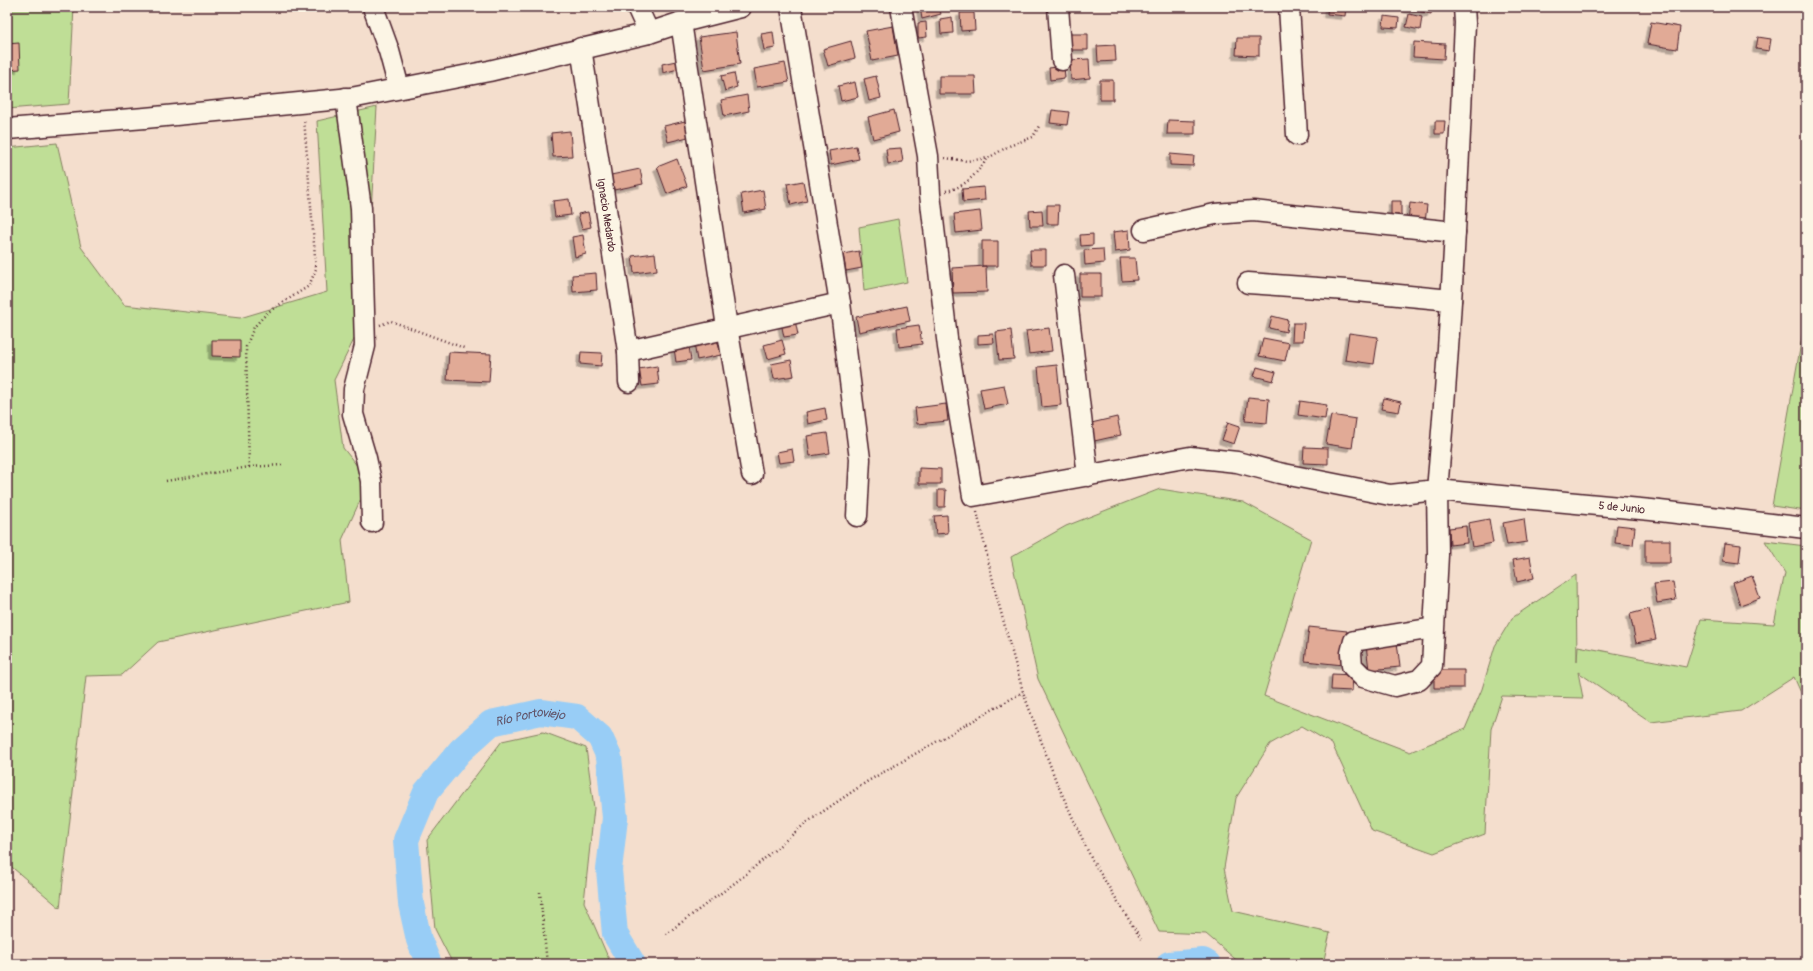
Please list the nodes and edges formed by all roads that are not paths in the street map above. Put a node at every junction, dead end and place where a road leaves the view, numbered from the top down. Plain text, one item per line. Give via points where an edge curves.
1 (373, 7) edge
2 (637, 7) edge
3 (741, 7) edge
4 (791, 7) edge
5 (901, 7) edge
6 (1058, 7) edge
7 (1290, 7) edge
8 (1464, 7) edge
9 (681, 22) junction
10 (649, 33) junction
11 (581, 48) junction
12 (1062, 60) dead end
13 (399, 88) junction
14 (346, 98) junction
15 (7, 129) edge
16 (1297, 135) dead end
17 (1144, 230) dead end
18 (1455, 232) junction
19 (1064, 275) dead end
20 (1248, 283) dead end
21 (1451, 300) junction
22 (840, 303) junction
23 (727, 327) junction
24 (628, 351) junction
25 (629, 382) dead end
26 (752, 474) dead end
27 (1088, 476) junction
28 (1437, 490) junction
29 (857, 516) dead end
30 (372, 522) dead end
31 (1806, 528) edge
32 (1434, 628) dead end

1 - 13 street via 390,51
2 - 10 street
3 - 9 street
4 - 22 street
5 - 27 street, 5 de Junio via 928,156 948,347 973,496
6 - 12 street
7 - 16 street
8 - 18 street
9 - 10 street
9 - 23 street
10 - 11 street
11 - 13 street via 489,71
11 - 24 street, Ignacio Medardo
13 - 14 street
14 - 15 street
14 - 30 street via 361,208 365,346 354,389 353,414 371,481
17 - 18 street via 1215,214 1253,211
18 - 21 street
19 - 27 street
20 - 21 street
21 - 28 street
22 - 23 street
22 - 29 street via 860,459
23 - 24 street
23 - 26 street
24 - 25 street, Ignacio Medardo
27 - 28 street, 5 de Junio via 1190,457 1237,462 1390,496
28 - 31 street, 5 de Junio via 1651,510
28 - 32 street via 1438,555

